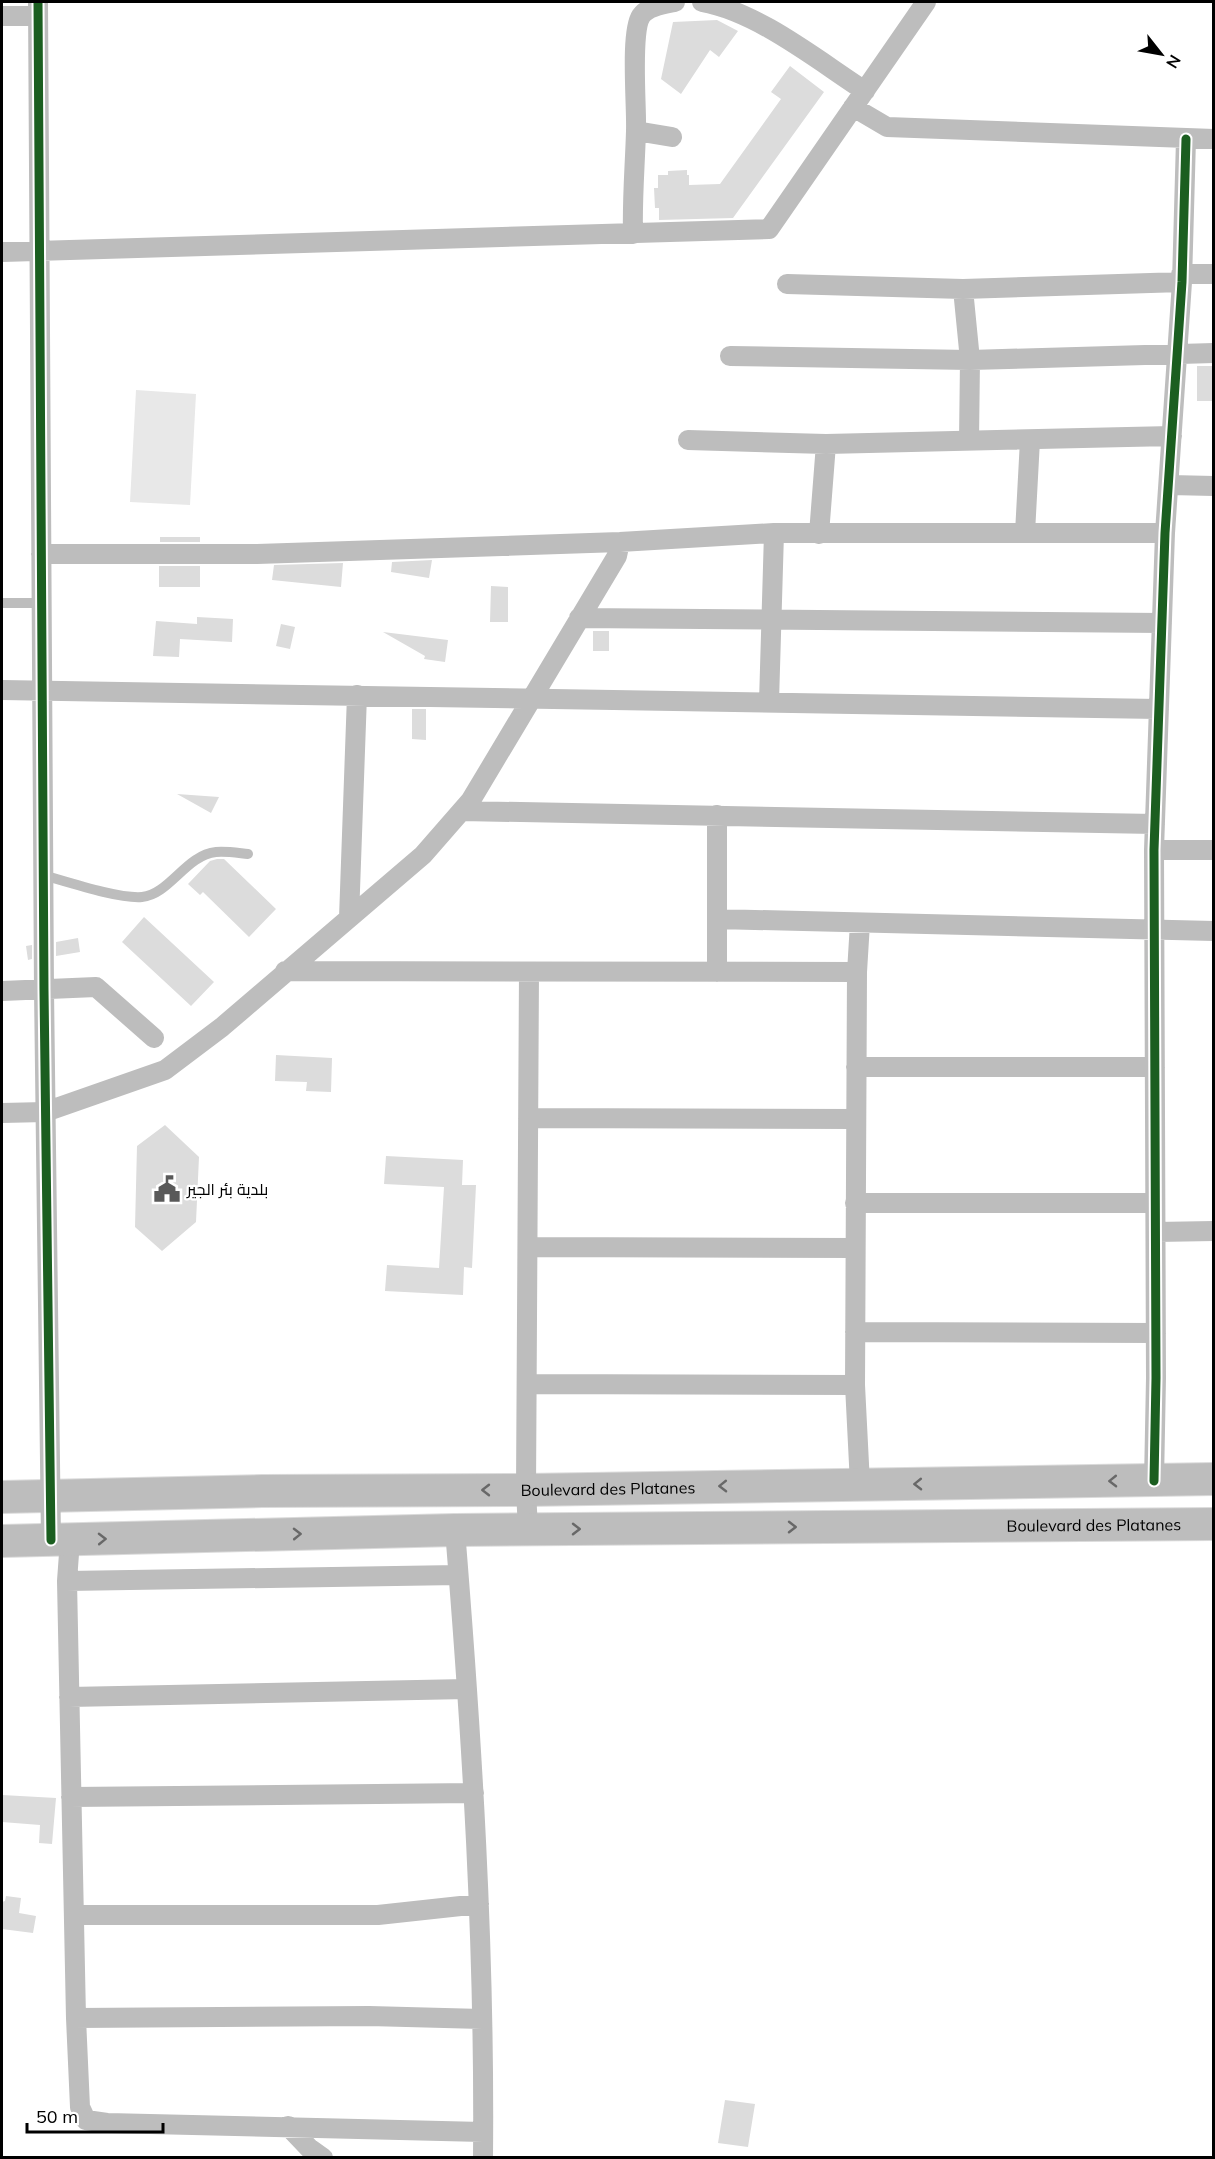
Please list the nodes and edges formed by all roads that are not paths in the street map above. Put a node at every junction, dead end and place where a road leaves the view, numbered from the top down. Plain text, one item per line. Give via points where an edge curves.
1 (675, 2) edge
2 (702, 2) edge
3 (926, 2) edge
4 (37, 9) edge
5 (2, 16) edge
6 (865, 91) junction
7 (853, 108) junction
8 (636, 131) junction
9 (672, 136) dead end
10 (1186, 139) junction
11 (1214, 139) edge
12 (633, 234) junction
13 (2, 252) edge
14 (39, 253) junction
15 (1214, 274) edge
16 (1181, 278) junction
17 (787, 284) dead end
18 (963, 289) junction
19 (1214, 353) edge
20 (1178, 354) junction
21 (730, 356) dead end
22 (970, 360) junction
23 (1172, 436) junction
24 (688, 440) dead end
25 (1029, 440) junction
26 (969, 441) junction
27 (826, 444) junction
28 (1170, 485) junction
29 (1214, 486) edge
30 (774, 533) junction
31 (1025, 533) junction
32 (1165, 533) junction
33 (819, 534) junction
34 (620, 542) junction
35 (41, 554) junction
36 (2, 603) edge
37 (42, 603) junction
38 (579, 618) junction
39 (770, 619) junction
40 (1162, 623) junction
41 (2, 690) edge
42 (42, 690) junction
43 (357, 695) junction
44 (531, 698) junction
45 (769, 702) junction
46 (1159, 709) junction
47 (462, 811) junction
48 (717, 815) junction
49 (1155, 824) junction
50 (1154, 850) junction
51 (1214, 850) edge
52 (248, 854) dead end
53 (43, 875) junction
54 (349, 918) junction
55 (717, 919) junction
56 (860, 923) junction
57 (1154, 931) junction
58 (1214, 931) edge
59 (285, 971) junction
60 (529, 972) junction
61 (717, 972) junction
62 (857, 972) junction
63 (44, 990) junction
64 (2, 991) edge
65 (154, 1038) dead end
66 (856, 1067) junction
67 (1155, 1067) junction
68 (45, 1112) junction
69 (2, 1113) edge
70 (528, 1118) junction
71 (856, 1119) junction
72 (855, 1203) junction
73 (1155, 1203) junction
74 (1214, 1231) edge
75 (1156, 1232) junction
76 (528, 1247) junction
77 (855, 1248) junction
78 (855, 1332) junction
79 (1156, 1333) junction
80 (527, 1384) junction
81 (855, 1385) junction
82 (1214, 1479) edge
83 (1154, 1481) junction
84 (860, 1484) junction
85 (526, 1490) junction
86 (51, 1496) junction
87 (2, 1497) edge
88 (1214, 1524) edge
89 (455, 1530) junction
90 (528, 1530) junction
91 (60, 1540) junction
92 (2, 1541) edge
93 (458, 1575) junction
94 (67, 1581) junction
95 (467, 1689) junction
96 (69, 1697) junction
97 (474, 1793) junction
98 (71, 1797) junction
99 (479, 1904) junction
100 (74, 1915) junction
101 (76, 2018) junction
102 (482, 2019) junction
103 (288, 2126) junction
104 (483, 2132) junction
105 (323, 2157) edge
106 (483, 2157) edge

1 - 8 street via 649,9 638,25
2 - 6 street via 756,21
3 - 6 street
4 - 5 street
4 - 14 street
6 - 7 street
7 - 10 street via 887,127
7 - 12 street via 769,229
8 - 9 street
8 - 12 street
10 - 11 street
10 - 16 street
12 - 14 street
13 - 14 street
14 - 35 street
15 - 16 street
16 - 18 street
16 - 20 street
17 - 18 street
18 - 22 street
19 - 20 street
20 - 22 street
20 - 23 street
21 - 22 street
22 - 26 street
23 - 25 street
23 - 28 street
24 - 27 street
25 - 26 street
25 - 31 street
26 - 27 street
27 - 33 street
28 - 29 street
28 - 32 street
30 - 33 street
30 - 34 street
30 - 39 street
31 - 32 street
31 - 33 street
32 - 40 street
34 - 35 street via 256,554
34 - 38 street via 617,556
35 - 37 street
36 - 37 lane
37 - 42 street
38 - 39 street
38 - 44 street
39 - 40 street
39 - 45 street
40 - 46 street
41 - 42 street
42 - 43 street
42 - 53 street
43 - 44 street
43 - 54 street
44 - 45 street
44 - 47 street
45 - 46 street
46 - 49 street
47 - 48 street
47 - 54 street via 423,855
48 - 49 street
48 - 55 street
49 - 50 street
50 - 51 street
50 - 57 street
52 - 53 lane via 215,852 195,859 165,887 143,897
53 - 63 street
54 - 59 street
55 - 56 street
55 - 61 street
56 - 57 street
56 - 62 street
57 - 58 street
57 - 67 street
59 - 60 street
59 - 68 street via 222,1027 165,1070
60 - 61 street
60 - 70 street
61 - 62 street
62 - 66 street
63 - 64 street
63 - 65 street via 96,987
63 - 68 street
66 - 67 street
66 - 71 street
67 - 73 street
68 - 69 street
68 - 86 street
70 - 71 street
70 - 76 street
71 - 72 street
72 - 73 street
72 - 77 street
73 - 75 street
74 - 75 street
75 - 79 street
76 - 77 street
76 - 80 street
77 - 78 street
78 - 79 street
78 - 81 street
79 - 83 street
80 - 81 street
80 - 85 street
81 - 84 street
82 - 83 main road, Boulevard des Platanes
83 -> 84 main road, Boulevard des Platanes
84 -> 85 main road, Boulevard des Platanes
85 -> 86 main road, Boulevard des Platanes
85 - 90 street
86 - 87 main road, Boulevard des Platanes
86 - 91 street
90 -> 88 main road, Boulevard des Platanes
89 - 90 main road, Boulevard des Platanes
91 -> 89 main road, Boulevard des Platanes
89 - 93 street
91 - 92 main road, Boulevard des Platanes
91 - 94 street
93 - 94 street
93 - 95 street
94 - 96 street
95 - 96 street
95 - 97 street
96 - 98 street
97 - 98 street
97 - 99 street
98 - 100 street
99 - 100 street via 378,1915
99 - 102 street
100 - 101 street
101 - 102 street
101 - 103 street via 80,2107 86,2120
102 - 104 street
103 - 104 street
103 - 105 street
104 - 106 street

